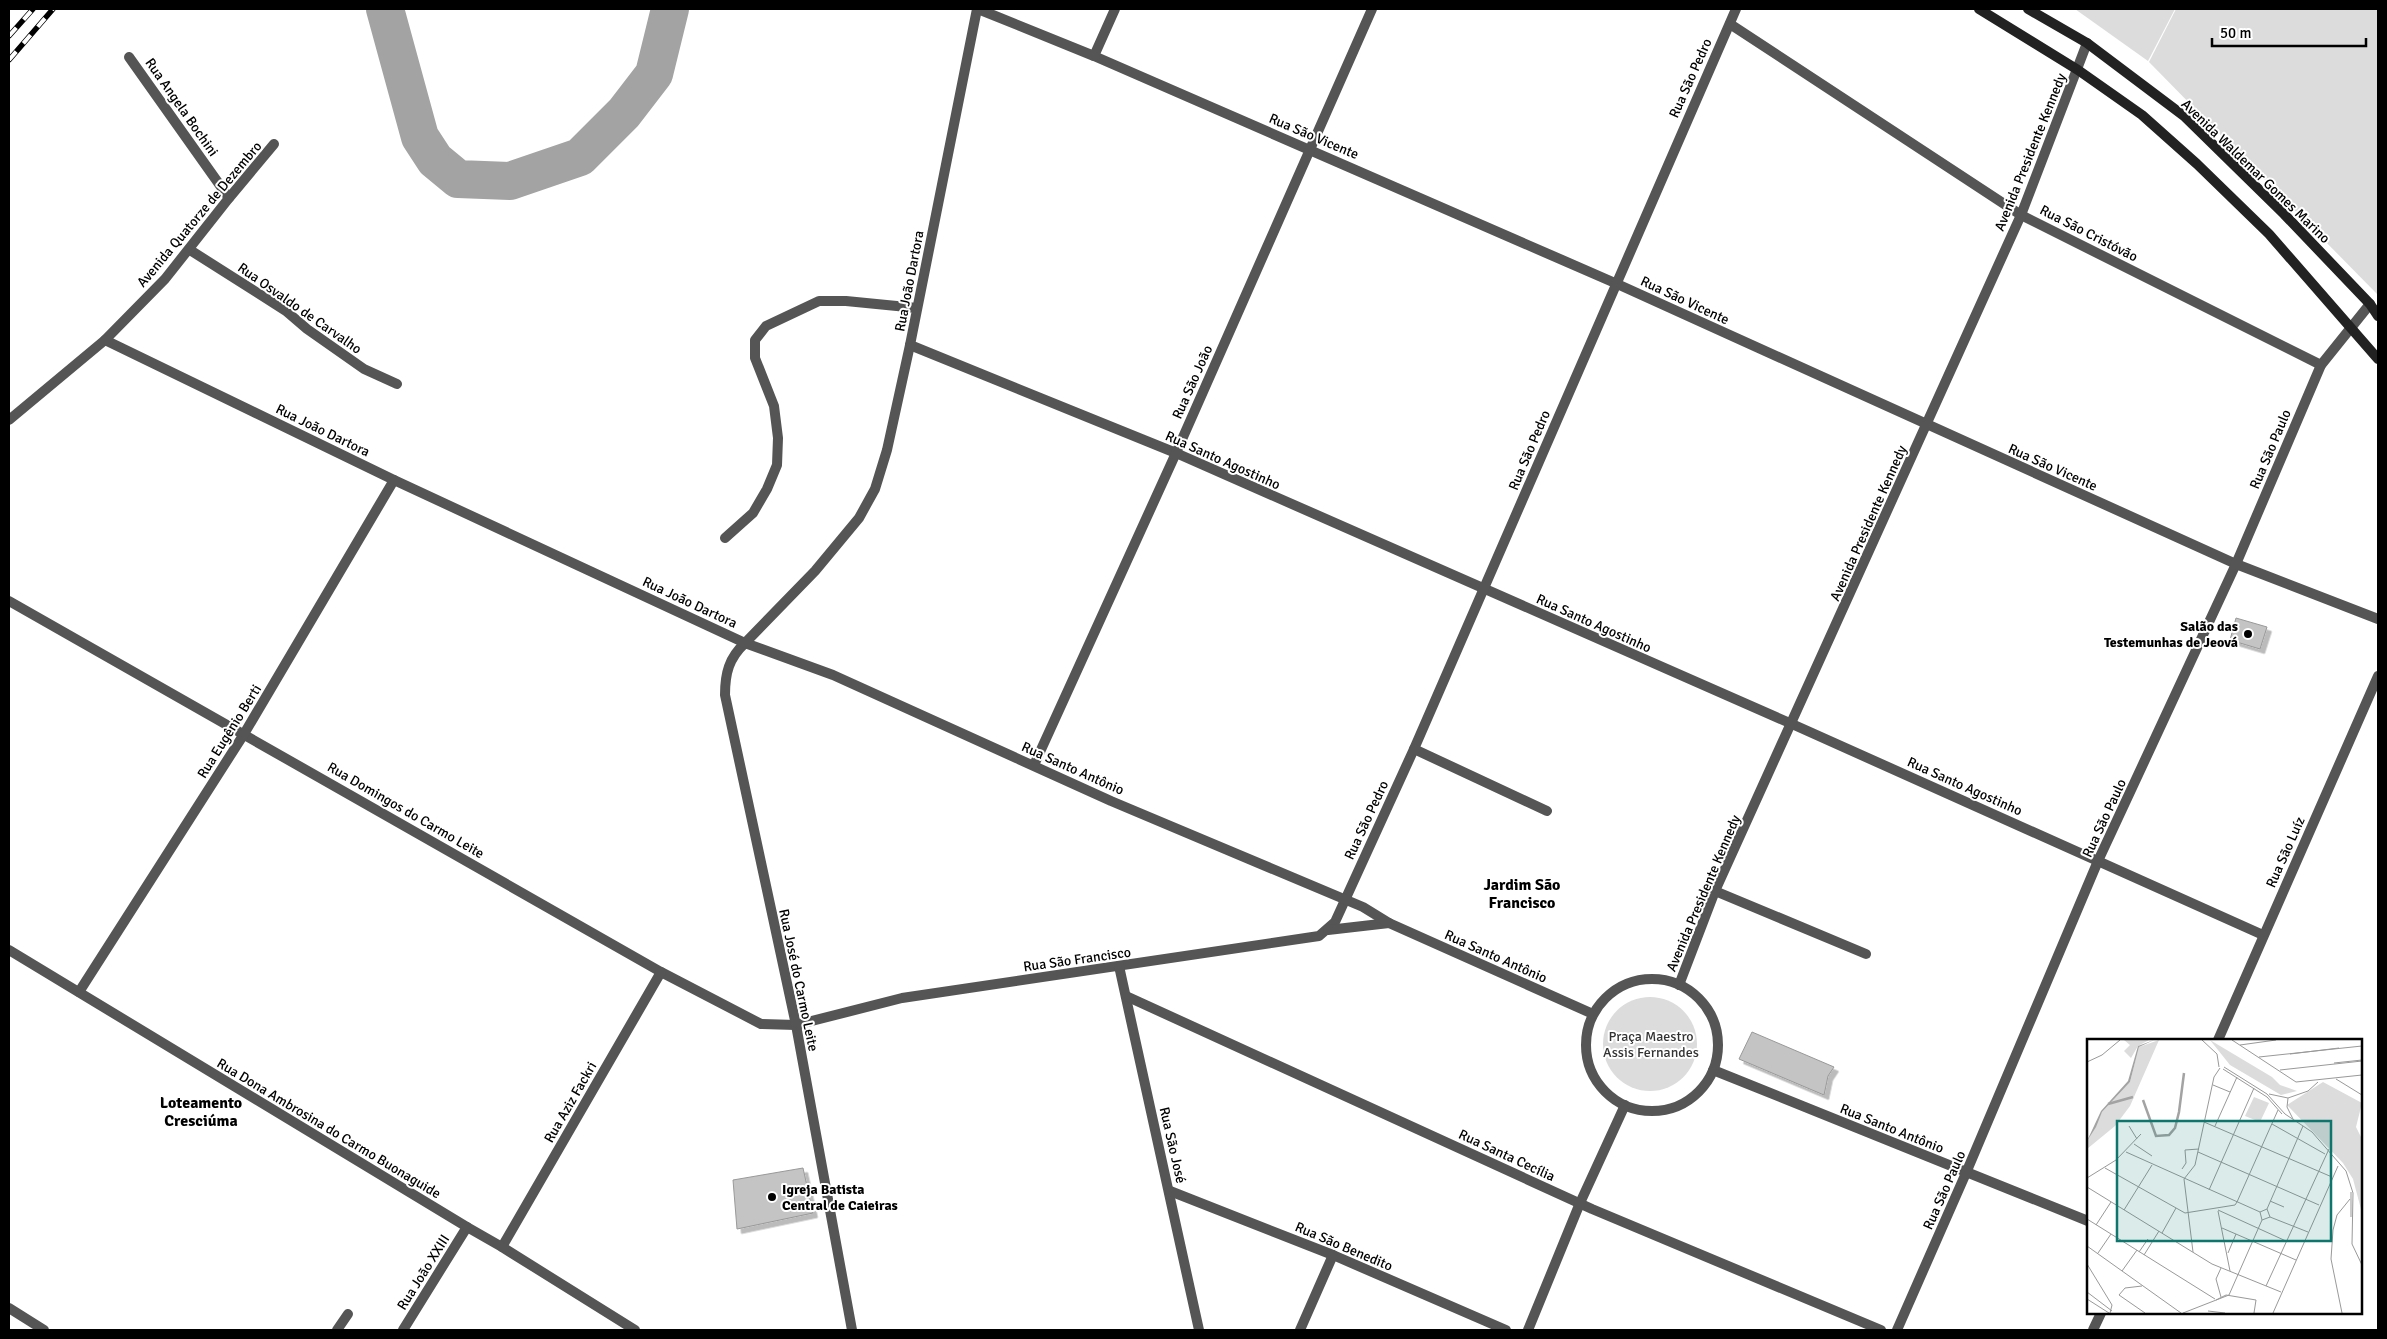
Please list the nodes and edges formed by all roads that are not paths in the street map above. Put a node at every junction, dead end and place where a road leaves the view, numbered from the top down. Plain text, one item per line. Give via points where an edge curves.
1 (977, 9) edge
2 (1115, 9) edge
3 (1372, 9) edge
4 (1736, 9) edge
5 (1978, 9) edge
6 (2028, 9) edge
7 (1730, 24) junction
8 (2086, 43) junction
9 (1094, 56) junction
10 (129, 57) dead end
11 (2078, 70) junction
12 (274, 144) dead end
13 (1310, 149) junction
14 (229, 198) junction
15 (2022, 215) junction
16 (190, 250) junction
17 (1616, 283) junction
18 (2370, 304) junction
19 (917, 308) junction
20 (2378, 316) edge
21 (2352, 327) junction
22 (105, 340) junction
23 (910, 345) junction
24 (2378, 359) edge
25 (2321, 365) junction
26 (396, 384) dead end
27 (9, 420) edge
28 (1927, 425) junction
29 (1176, 453) junction
30 (394, 480) junction
31 (725, 538) dead end
32 (2236, 564) junction
33 (1484, 590) junction
34 (9, 602) edge
35 (2378, 619) edge
36 (745, 642) junction
37 (2378, 676) edge
38 (1792, 724) junction
39 (244, 734) junction
40 (1414, 749) junction
41 (1034, 765) junction
42 (1547, 811) dead end
43 (2098, 861) junction
44 (1715, 891) junction
45 (1345, 901) junction
46 (1389, 923) junction
47 (1328, 930) junction
48 (2264, 935) junction
49 (9, 950) edge
50 (1866, 954) dead end
51 (1119, 966) junction
52 (661, 972) junction
53 (1679, 985) junction
54 (79, 992) junction
55 (1126, 996) junction
56 (1593, 1014) junction
57 (796, 1026) junction
58 (2218, 1039) edge
59 (1713, 1070) junction
60 (1625, 1105) junction
61 (1966, 1173) junction
62 (1170, 1191) junction
63 (1580, 1203) junction
64 (2087, 1221) edge
65 (467, 1227) junction
66 (502, 1247) junction
67 (1333, 1254) junction
68 (9, 1308) edge
69 (348, 1314) dead end
70 (2101, 1314) edge
71 (44, 1330) edge
72 (337, 1330) edge
73 (403, 1330) edge
74 (635, 1330) edge
75 (852, 1330) edge
76 (1199, 1330) edge
77 (1300, 1330) edge
78 (1506, 1330) edge
79 (1528, 1330) edge
80 (1881, 1330) edge
81 (1897, 1330) edge
82 (2094, 1330) edge

1 - 9 street, Rua São Vicente
1 - 19 street, Rua João Dartora
2 - 9 street
3 - 13 street, Rua São João
4 - 7 street, Rua São Pedro
5 - 11 main road
6 - 8 main road, Avenida Waldemar Gomes Marino
7 - 15 street, Rua São Cristóvão
7 - 17 street, Rua São Pedro
8 - 11 street, Avenida Presidente Kennedy
8 - 18 main road, Avenida Waldemar Gomes Marino via 2184,116
9 - 13 street, Rua São Vicente
10 - 14 street, Rua Angela Bochini
11 - 15 street, Avenida Presidente Kennedy
11 - 21 main road via 2142,115 2197,164 2269,234
12 - 14 street, Avenida Quatorze de Dezembro
13 - 17 street, Rua São Vicente
13 - 29 street, Rua São João
14 - 16 street, Avenida Quatorze de Dezembro
15 - 25 street, Rua São Cristóvão
15 - 28 street, Avenida Presidente Kennedy
16 - 22 street, Avenida Quatorze de Dezembro
16 - 26 street, Rua Osvaldo de Carvalho via 278,306 364,369
17 - 28 street, Rua São Vicente
17 - 33 street, Rua São Pedro
18 - 20 main road, Avenida Waldemar Gomes Marino
18 - 21 street, Rua São Paulo
19 - 23 street, Rua João Dartora
19 - 31 street via 819,301 766,326 755,340 755,358 774,406 777,465 753,512
21 - 24 main road
21 - 25 street, Rua São Paulo
22 - 27 street, Avenida Quatorze de Dezembro
22 - 30 street, Rua João Dartora
23 - 29 street, Rua Santo Agostinho
23 - 36 street, Rua João Dartora via 887,450 875,489 859,518 815,571
25 - 32 street, Rua São Paulo
28 - 32 street, Rua São Vicente
28 - 38 street, Avenida Presidente Kennedy
29 - 33 street, Rua Santo Agostinho
29 - 41 street, Rua São João
30 - 36 street, Rua João Dartora
30 - 39 street, Rua Eugênio Berti
32 - 35 street, Rua São Vicente
32 - 43 street, Rua São Paulo
33 - 38 street, Rua Santo Agostinho
33 - 40 street, Rua São Pedro
34 - 39 street, Rua Domingos do Carmo Leite
36 - 41 street, Rua Santo Antônio via 833,675
36 - 57 street, Rua José do Carmo Leite via 734,653 728,666 725,695
37 - 48 street, Rua São Luíz
38 - 43 street, Rua Santo Agostinho
38 - 44 street, Avenida Presidente Kennedy
39 - 52 street, Rua Domingos do Carmo Leite
39 - 54 street, Rua Eugênio Berti
40 - 42 street
40 - 45 street, Rua São Pedro
41 - 45 street, Rua Santo Antônio
43 - 48 street, Rua Santo Agostinho
43 - 61 street, Rua São Paulo
44 - 50 street
44 - 53 street, Avenida Presidente Kennedy
45 - 46 street, Rua Santo Antônio
45 - 47 street
46 - 47 street
46 - 56 street, Rua Santo Antônio
47 - 51 street, Rua São Francisco via 1319,936
48 - 58 street, Rua São Luíz
49 - 54 street, Rua Dona Ambrosina do Carmo Buonaguide
51 - 55 street, Rua São José
51 - 57 street, Rua São Francisco via 902,998
52 - 57 street, Rua Domingos do Carmo Leite via 761,1024
52 - 66 street, Rua Aziz Fackri
53 - 56 street via 1644,980 1624,985 1606,997
53 - 59 street via 1700,1000 1711,1016 1717,1033 1718,1052
54 - 65 street, Rua Dona Ambrosina do Carmo Buonaguide
55 - 62 street, Rua São José
55 - 63 street, Rua Santa Cecília
56 - 60 street via 1586,1034 1586,1055 1592,1075 1604,1092
57 - 75 street, Rua José do Carmo Leite
59 - 60 street via 1702,1089 1685,1103 1664,1110 1642,1111
59 - 61 street, Rua Santo Antônio
60 - 63 street
61 - 64 street, Rua Santo Antônio
61 - 81 street, Rua São Paulo
62 - 67 street, Rua São Benedito
62 - 76 street, Rua São José
63 - 79 street
63 - 80 street, Rua Santa Cecília
65 - 66 street, Rua Dona Ambrosina do Carmo Buonaguide
65 - 73 street, Rua João XXIII
66 - 74 street, Rua Dona Ambrosina do Carmo Buonaguide
67 - 77 street
67 - 78 street, Rua São Benedito
68 - 71 street
69 - 72 street
70 - 82 street

